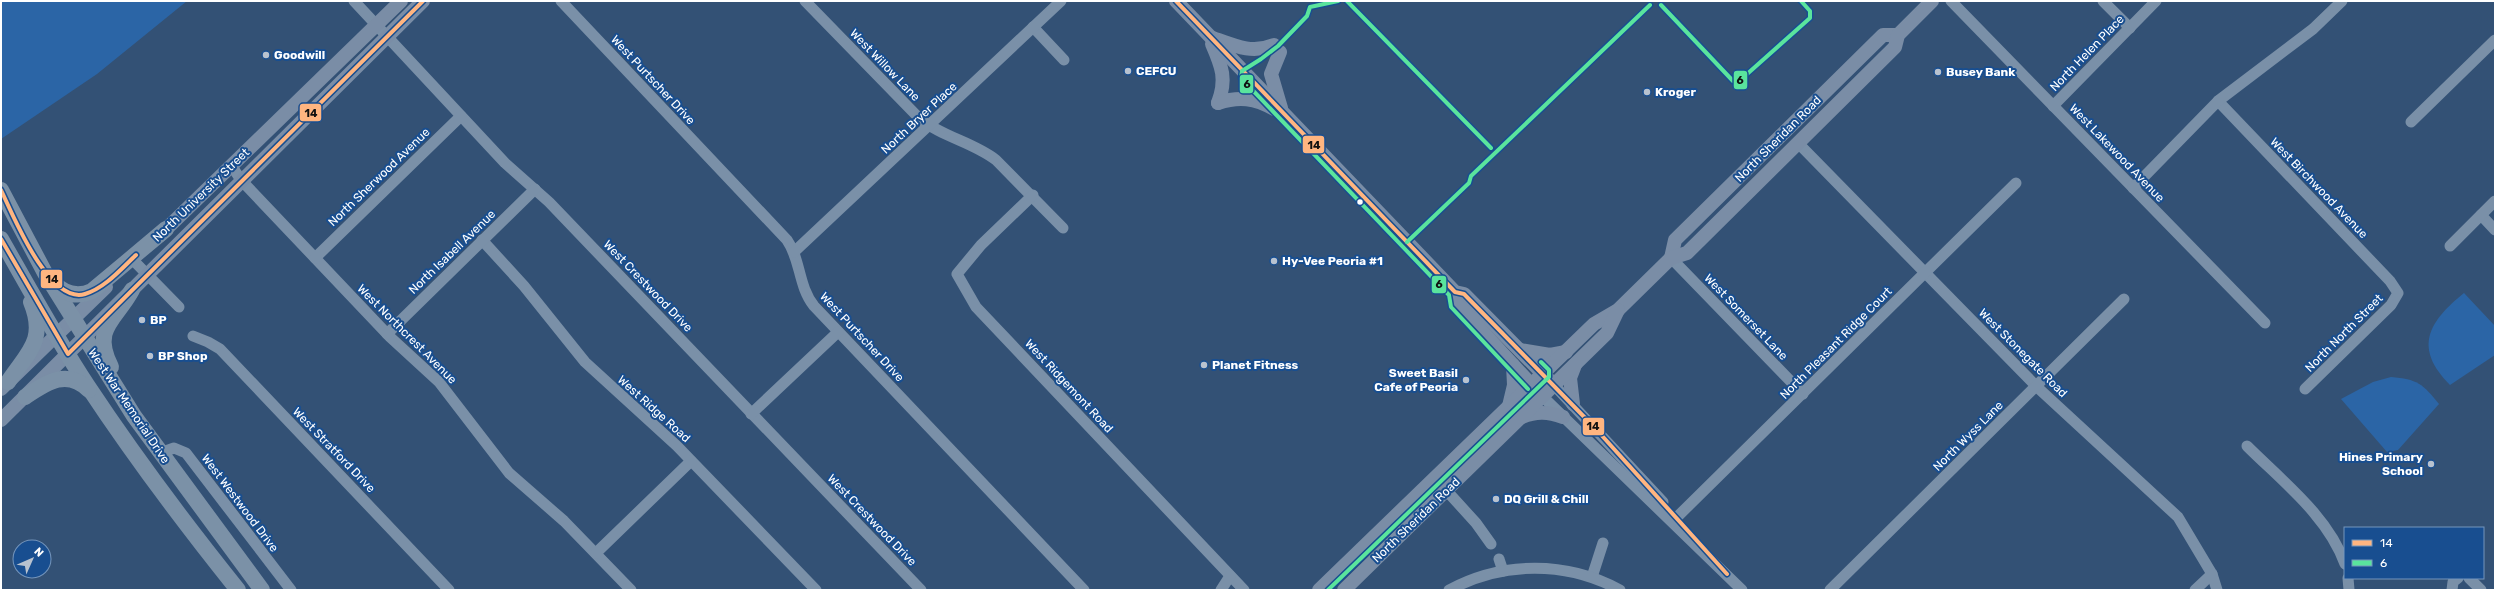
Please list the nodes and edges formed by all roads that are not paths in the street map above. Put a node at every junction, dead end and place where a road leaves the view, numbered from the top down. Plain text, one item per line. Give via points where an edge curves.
1 (354, 1) edge
2 (401, 1) edge
3 (423, 1) edge
4 (561, 1) edge
5 (805, 1) edge
6 (1061, 1) edge
7 (1176, 1) edge
8 (1932, 1) edge
9 (1951, 1) edge
10 (2104, 1) edge
11 (2156, 1) edge
12 (2342, 1) edge
13 (377, 24) junction
14 (1033, 27) junction
15 (2130, 28) junction
16 (387, 34) junction
17 (1898, 35) junction
18 (1209, 36) junction
19 (2495, 40) edge
20 (1064, 60) dead end
21 (2218, 101) junction
22 (2053, 106) junction
23 (1283, 114) junction
24 (461, 116) junction
25 (1825, 116) junction
26 (2411, 122) dead end
27 (928, 127) junction
28 (1788, 129) junction
29 (1798, 143) junction
30 (231, 165) junction
31 (1770, 171) junction
32 (241, 180) junction
33 (2016, 183) dead end
34 (2133, 188) junction
35 (535, 189) junction
36 (1, 190) edge
37 (1033, 196) junction
38 (2495, 201) edge
39 (2481, 216) junction
40 (1063, 228) dead end
41 (166, 229) joint
42 (2495, 230) edge
43 (1, 239) edge
44 (482, 240) junction
45 (1, 244) edge
46 (2450, 246) dead end
47 (794, 252) junction
48 (315, 258) junction
49 (1671, 258) junction
50 (133, 259) junction
51 (45, 273) junction
52 (1926, 273) junction
53 (147, 274) junction
54 (132, 290) junction
55 (1455, 292) junction
56 (2398, 294) joint
57 (2124, 299) dead end
58 (178, 307) dead end
59 (1618, 310) junction
60 (73, 319) junction
61 (2265, 323) dead end
62 (838, 332) junction
63 (387, 334) junction
64 (56, 335) junction
65 (193, 336) dead end
66 (84, 338) junction
67 (1520, 350) junction
68 (1566, 352) junction
69 (68, 354) junction
70 (1575, 364) junction
71 (1513, 366) junction
72 (1544, 373) junction
73 (1532, 385) junction
74 (1554, 385) junction
75 (5, 386) edge
76 (2037, 386) junction
77 (2305, 389) dead end
78 (1803, 394) junction
79 (1542, 396) junction
80 (25, 397) junction
81 (1573, 404) junction
82 (100, 405) junction
83 (1509, 406) junction
84 (751, 414) junction
85 (1563, 417) junction
86 (1520, 418) junction
87 (1, 420) edge
88 (2247, 446) dead end
89 (1463, 451) junction
90 (162, 452) junction
91 (691, 461) junction
92 (1446, 490) junction
93 (1675, 520) junction
94 (1407, 529) junction
95 (1603, 543) dead end
96 (1491, 544) dead end
97 (596, 553) junction
98 (1350, 559) junction
99 (1499, 559) dead end
100 (2344, 561) edge
101 (1503, 571) junction
102 (2212, 574) junction
103 (1230, 576) junction
104 (1592, 577) junction
105 (2348, 579) edge
106 (2457, 579) edge
107 (2470, 579) edge
108 (238, 590) edge
109 (262, 590) edge
110 (291, 590) edge
111 (449, 590) edge
112 (631, 590) edge
113 (816, 590) edge
114 (922, 590) edge
115 (1084, 590) edge
116 (1221, 590) edge
117 (1244, 590) edge
118 (1319, 590) edge
119 (1333, 590) edge
120 (1344, 590) edge
121 (1449, 590) edge
122 (1620, 590) edge
123 (1742, 590) edge
124 (1830, 590) edge
125 (2195, 590) edge
126 (2217, 590) edge
127 (2349, 590) edge
128 (2452, 590) edge
129 (2481, 590) edge

1 - 13 street, West Crestwood Drive
2 - 13 main road, North University Street
3 - 16 main road, North University Street
4 - 47 street, West Purtscher Drive via 784,236
5 - 27 street, West Willow Lane
6 - 14 street, North Bryer Place
7 - 18 main road
8 - 17 main road, North Sheridan Road
9 - 22 street, West Lakewood Avenue
10 - 15 street
11 - 15 street, North Helen Place
12 - 21 street via 2313,28
13 - 16 street, West Crestwood Drive
13 - 30 main road, North University Street
14 - 20 street
14 - 27 street, North Bryer Place
15 - 22 street, North Helen Place
16 - 24 street, West Crestwood Drive
16 - 32 main road, North University Street
17 - 25 main road, North Sheridan Road via 1895,47
17 - 28 main road, North Sheridan Road via 1882,35
18 - 23 main road
18 - 23 main road via 1235,47 1253,50 1277,48 1271,74
18 - 23 main road via 1224,75 1224,87 1218,104 1231,99 1247,98
19 - 26 street
21 - 34 street
21 - 56 street, West Birchwood Avenue via 2390,281
22 - 34 street, West Lakewood Avenue
23 - 55 main road
24 - 35 street, West Crestwood Drive via 505,163
24 - 48 street, North Sherwood Avenue
25 - 28 main road via 1806,126
25 - 29 main road, North Sheridan Road
27 - 37 street, West Willow Lane via 991,156
27 - 47 street, North Bryer Place
28 - 31 main road via 1787,137 1775,154
28 - 49 main road, North Sheridan Road via 1675,240
29 - 31 main road, North Sheridan Road
29 - 52 street, West Stonegate Road
30 - 32 street, West Northcrest Avenue
30 - 41 main road, North University Street
31 - 49 main road, North Sheridan Road via 1687,253
32 - 48 street, West Northcrest Avenue
32 - 53 main road, North University Street
33 - 52 street, North Pleasant Ridge Court
34 - 61 street, West Lakewood Avenue
35 - 44 street, North Isabell Avenue
35 - 84 street, West Crestwood Drive
36 - 51 highway, West War Memorial Drive
37 - 40 street, West Willow Lane
37 - 103 street, West Ridgemont Road via 981,245 957,274 976,307
38 - 39 street
39 - 42 street
39 - 46 street
41 - 50 highway
43 - 64 highway, West War Memorial Drive
44 - 63 street, North Isabell Avenue
44 - 91 street, West Ridge Road via 524,286 585,362
45 - 75 highway via 31,301 36,328 34,348
47 - 62 street, West Purtscher Drive via 806,296
48 - 63 street, West Northcrest Avenue
49 - 59 main road, North Sheridan Road
49 - 78 street, West Somerset Lane
50 - 51 highway via 94,290 81,295 64,292
50 - 53 street
50 - 60 main road
51 - 60 highway, West War Memorial Drive
52 - 76 street, West Stonegate Road
52 - 78 street, North Pleasant Ridge Court
53 - 54 main road, North University Street
53 - 58 street
54 - 66 main road, North University Street
54 - 90 highway via 106,325 103,347 122,388
55 - 67 main road via 1464,294
55 - 71 main road via 1456,303
56 - 77 street, North North Street via 2391,305
57 - 76 street, North Wyss Lane
59 - 68 main road, North Sheridan Road via 1594,324
59 - 70 main road, North Sheridan Road via 1606,333
60 - 64 main road
60 - 66 highway, West War Memorial Drive
62 - 84 street
62 - 115 street, West Purtscher Drive
63 - 97 street, West Northcrest Avenue via 439,382 509,473
64 - 69 highway, West War Memorial Drive
64 - 75 main road
65 - 111 street, West Stratford Drive via 213,344 225,354
66 - 69 main road, North University Street
66 - 90 highway, West War Memorial Drive
67 - 68 main road via 1550,355
67 - 72 main road
68 - 72 main road, North Sheridan Road
69 - 80 main road, North University Street
69 - 82 highway, West War Memorial Drive
70 - 74 main road, North Sheridan Road
70 - 81 main road via 1570,378
71 - 73 main road
71 - 83 main road via 1514,385
72 - 73 main road, North Sheridan Road
72 - 74 main road
73 - 79 main road
73 - 83 main road, North Sheridan Road
74 - 79 main road, North Sheridan Road
74 - 81 street
76 - 102 street, West Stonegate Road via 2178,517
76 - 124 street, North Wyss Lane
78 - 93 street, North Pleasant Ridge Court
79 - 85 street
79 - 86 main road, North Sheridan Road
80 - 82 highway via 50,381 68,379 82,385
80 - 87 main road, North University Street
81 - 93 street
82 - 108 highway, West War Memorial Drive via 173,507
83 - 89 main road, North Sheridan Road
84 - 114 street, West Crestwood Drive
85 - 86 main road via 1535,412
85 - 93 street
86 - 92 main road, North Sheridan Road
88 - 100 street via 2327,528
89 - 92 main road via 1458,465 1444,482
89 - 98 main road, North Sheridan Road
90 - 109 highway, West War Memorial Drive
90 - 110 street, West Westwood Drive via 176,448 186,453
91 - 97 street
91 - 113 street, West Ridge Road
92 - 94 main road, North Sheridan Road
92 - 96 street
93 - 123 street
94 - 98 main road via 1386,539 1367,556 1357,561
94 - 120 main road, North Sheridan Road
95 - 104 street
97 - 112 street, West Northcrest Avenue
98 - 118 main road, North Sheridan Road
98 - 119 main road via 1350,572
99 - 101 street
101 - 104 street via 1541,568
101 - 121 street via 1473,579
102 - 125 street
102 - 126 street, West Stonegate Road
103 - 116 street
103 - 117 street, West Ridgemont Road
104 - 122 street
105 - 127 street
106 - 128 street via 2453,582
107 - 129 street

